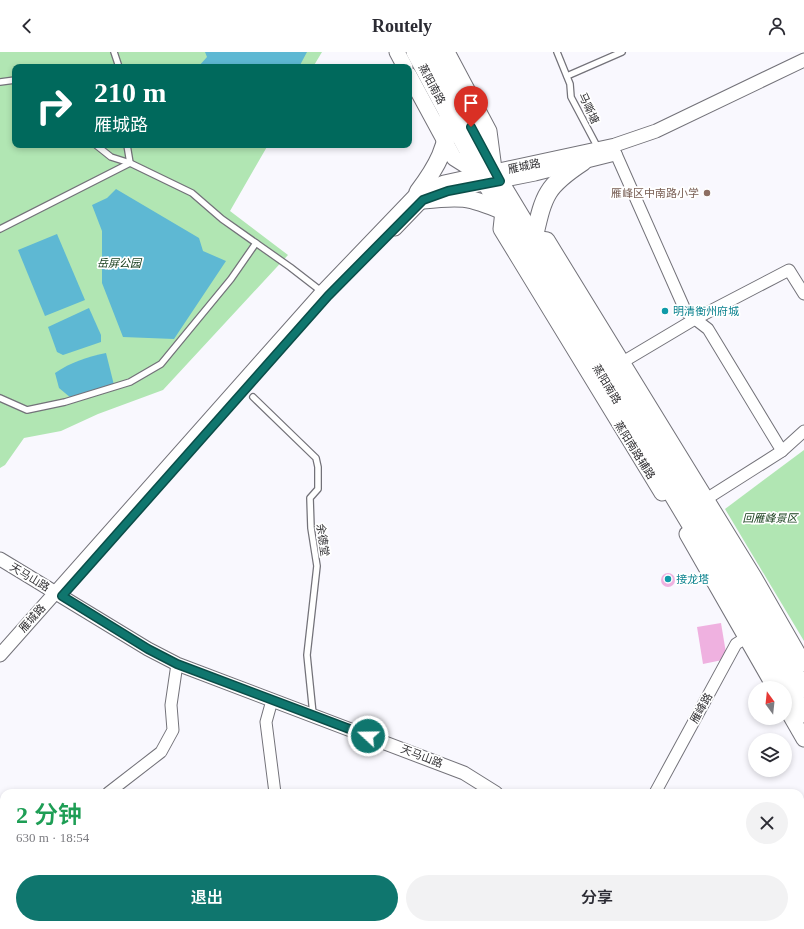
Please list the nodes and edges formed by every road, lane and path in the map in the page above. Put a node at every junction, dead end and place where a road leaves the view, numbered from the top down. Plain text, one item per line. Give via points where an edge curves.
1 (114, 52) edge
2 (397, 52) edge
3 (414, 52) edge
4 (431, 52) edge
5 (447, 52) edge
6 (556, 52) edge
7 (622, 52) edge
8 (804, 60) edge
9 (118, 64) edge
10 (403, 64) edge
11 (804, 70) edge
12 (567, 76) junction
13 (12, 80) edge
14 (412, 81) edge
15 (0, 82) edge
16 (448, 113) junction
17 (446, 143) junction
18 (100, 148) edge
19 (128, 148) edge
20 (598, 149) junction
21 (616, 154) junction
22 (583, 162) junction
23 (130, 163) junction
24 (490, 178) junction
25 (421, 196) junction
26 (503, 211) junction
27 (0, 229) edge
28 (534, 238) junction
29 (256, 243) junction
30 (322, 292) junction
31 (804, 294) edge
32 (695, 319) junction
33 (617, 365) junction
34 (253, 397) dead end
35 (1, 398) edge
36 (0, 406) edge
37 (804, 431) edge
38 (782, 451) junction
39 (701, 502) junction
40 (0, 559) edge
41 (0, 567) edge
42 (56, 597) junction
43 (751, 635) junction
44 (0, 655) edge
45 (804, 664) edge
46 (0, 665) edge
47 (177, 667) junction
48 (772, 681) edge
49 (804, 689) edge
50 (271, 704) junction
51 (313, 714) junction
52 (804, 714) edge
53 (792, 718) edge
54 (804, 739) edge
55 (113, 789) edge
56 (274, 789) edge
57 (482, 789) edge
58 (490, 789) edge
59 (657, 789) edge

1 - 9 lane
2 - 10 main road
3 - 16 main road, 蒸阳南路
4 - 24 main road, 蒸阳南路
5 - 24 main road via 490,131
6 - 12 lane, 马嘶塘
7 - 12 lane
8 - 20 street, 雁城路 via 656,131
11 - 21 street, 雁城路 via 659,139
12 - 20 lane, 马嘶塘 via 571,97
13 - 15 lane
14 - 17 main road
16 - 17 main road
16 - 24 main road, 蒸阳南路
17 - 24 main road via 454,158
17 - 25 main road
18 - 23 lane via 111,157
19 - 23 lane
20 - 24 street, 雁城路
21 - 22 street, 雁城路
21 - 32 street via 686,312
22 - 24 street, 雁城路
22 - 28 main road via 560,177 549,190 541,206
23 - 27 lane
23 - 29 lane via 192,194
24 - 25 street, 雁城路 via 444,182
24 - 26 main road, 蒸阳南路
24 - 28 main road, 蒸阳南路
25 - 26 main road via 457,196 478,200
25 - 30 street, 雁城路
25 - 42 street, 雁城路
26 - 43 main road, 蒸阳南路
28 - 33 main road, 蒸阳南路
29 - 30 lane
29 - 35 lane via 232,280 162,364 130,382 65,402 28,410
30 - 42 street, 雁城路
31 - 32 street via 789,270
32 - 33 street
32 - 38 street via 708,329
33 - 39 main road, 蒸阳南路
34 - 51 lane, 余德堂 via 316,458 318,467 318,489 310,498 311,528 317,566 307,655
35 - 36 lane
37 - 38 street
38 - 39 street
39 - 45 main road
39 - 49 main road, 蒸阳南路
40 - 42 street, 天马山路
41 - 42 street, 天马山路
42 - 44 street, 雁城路
42 - 46 street, 雁城路
42 - 47 street, 天马山路
43 - 48 main road
43 - 52 main road, 蒸阳南路
43 - 59 street, 雁峰路 via 736,644
47 - 50 street, 天马山路
47 - 51 street, 天马山路
47 - 55 street via 171,704 173,730 161,752
50 - 56 street via 266,722
50 - 57 street, 天马山路 via 463,777
51 - 58 street, 天马山路 via 464,773
53 - 54 main road

